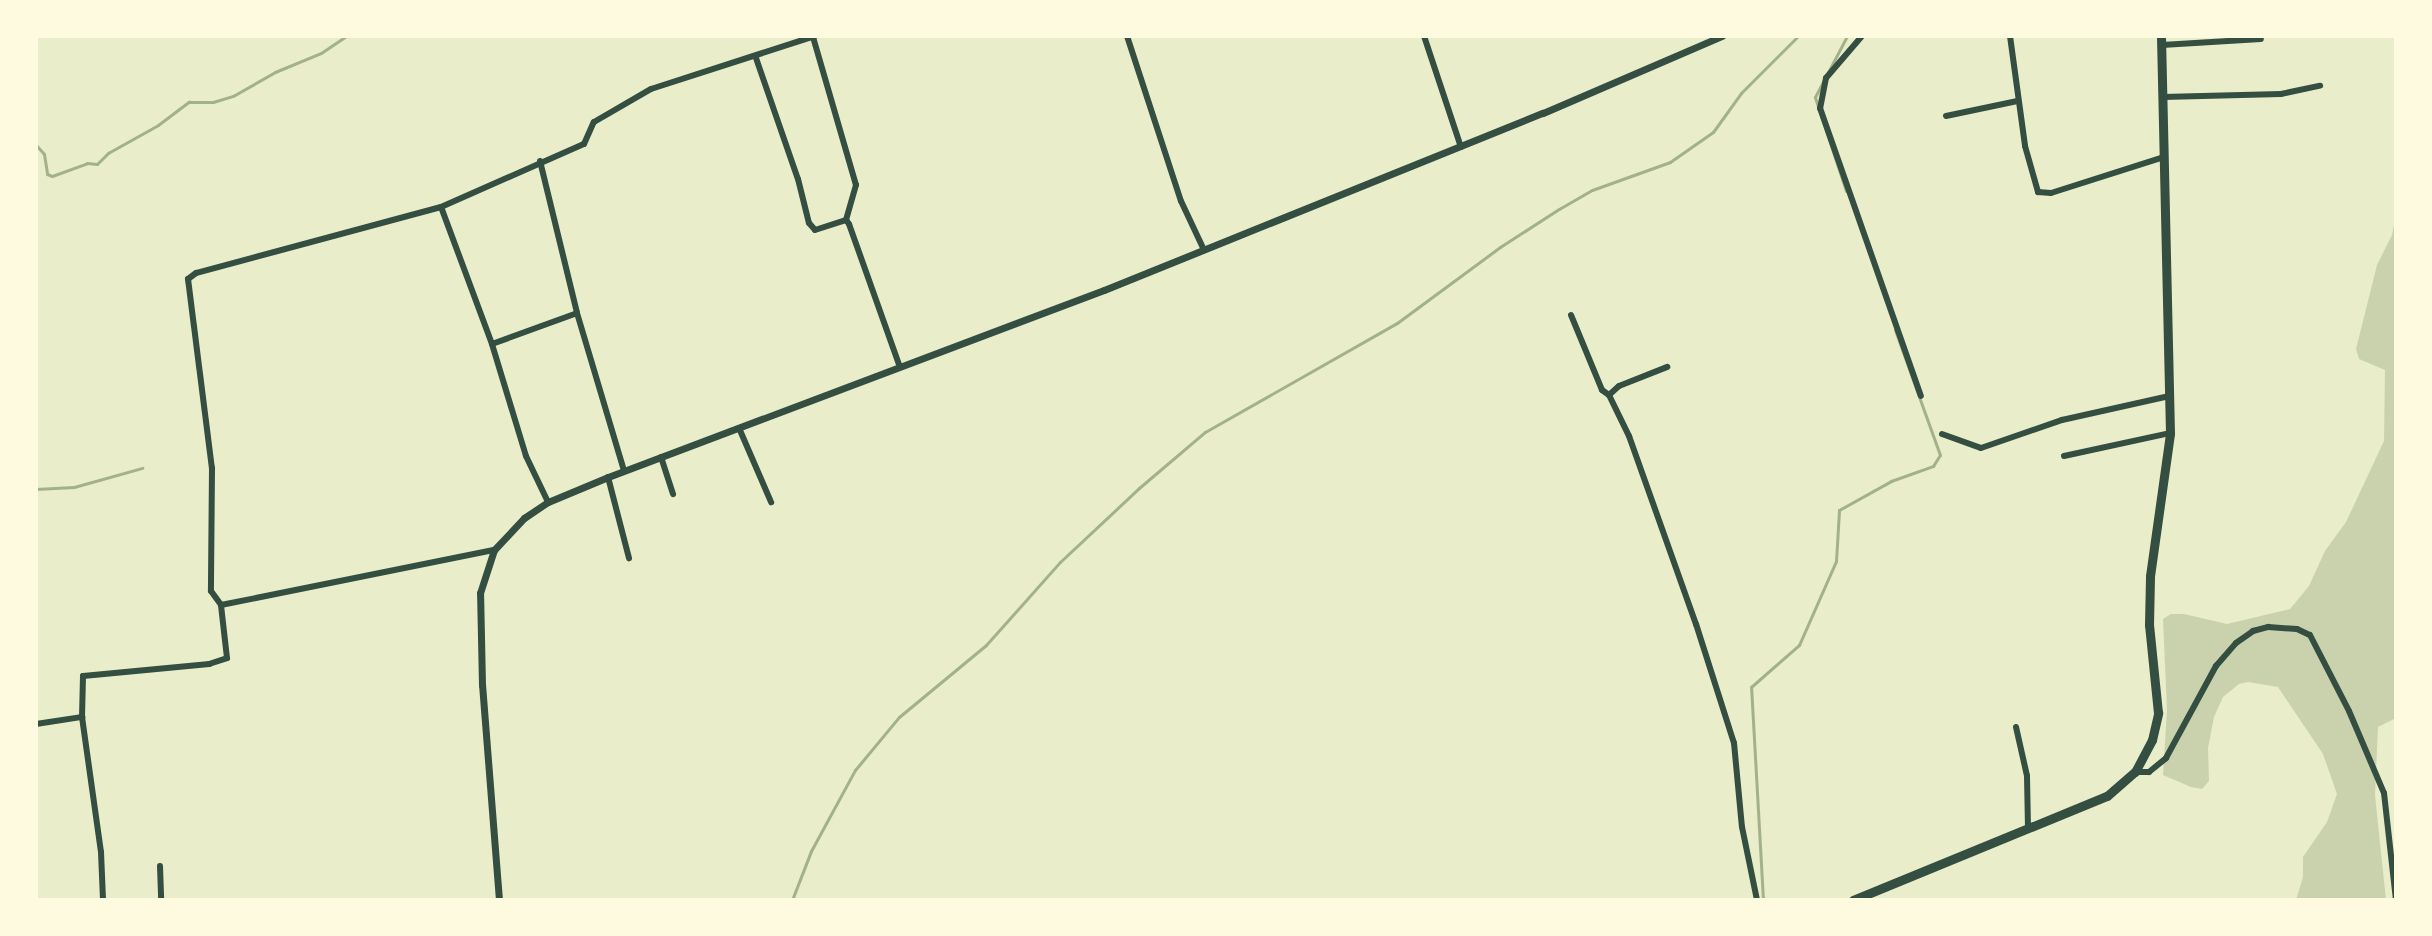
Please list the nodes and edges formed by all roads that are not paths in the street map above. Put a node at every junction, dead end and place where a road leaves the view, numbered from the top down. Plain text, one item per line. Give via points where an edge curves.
1 (814, 36) edge
2 (1127, 36) edge
3 (1424, 36) edge
4 (1862, 36) edge
5 (2010, 36) edge
6 (1716, 37) edge
7 (2261, 39) dead end
8 (2162, 40) edge
9 (756, 58) junction
10 (2320, 86) dead end
11 (2163, 97) junction
12 (2017, 101) junction
13 (1946, 116) dead end
14 (1461, 147) junction
15 (2164, 157) junction
16 (540, 161) junction
17 (441, 207) junction
18 (846, 220) junction
19 (1203, 248) junction
20 (577, 313) junction
21 (1571, 315) dead end
22 (492, 344) junction
23 (900, 367) junction
24 (1667, 367) dead end
25 (1609, 395) junction
26 (1921, 396) dead end
27 (2169, 396) junction
28 (739, 428) junction
29 (2170, 433) junction
30 (1942, 434) dead end
31 (2064, 456) dead end
32 (661, 457) junction
33 (624, 471) junction
34 (608, 477) junction
35 (673, 494) dead end
36 (548, 502) junction
37 (771, 502) dead end
38 (494, 550) junction
39 (629, 558) dead end
40 (221, 605) junction
41 (82, 717) junction
42 (36, 724) edge
43 (2016, 727) dead end
44 (2135, 772) junction
45 (2028, 830) junction
46 (160, 866) dead end
47 (1883, 888) junction
48 (103, 900) edge
49 (161, 900) edge
50 (499, 900) edge
51 (1757, 900) edge
52 (1853, 900) edge
53 (1885, 900) edge
54 (2396, 900) edge

1 - 9 street
1 - 18 street via 856,185
2 - 19 street via 1181,201
3 - 14 street
4 - 26 street via 1826,78 1820,108
5 - 12 street
6 - 14 street
7 - 8 street
8 - 11 main road
9 - 16 street via 651,89 594,122 584,144
9 - 18 street via 809,223 815,230
10 - 11 street via 2281,94
11 - 15 main road
12 - 13 street
12 - 15 street via 2038,192 2051,193
14 - 19 street
15 - 27 main road
16 - 17 street
16 - 20 street
17 - 22 street
17 - 40 street via 188,279 212,468 209,574 213,598
18 - 23 street
19 - 23 street
20 - 22 street
20 - 33 street
21 - 25 street via 1602,390
22 - 36 street via 526,456
23 - 28 street
24 - 25 street
25 - 51 street via 1663,529 1734,743 1742,827
27 - 29 main road
27 - 30 street via 2062,420 1981,448
28 - 32 street
28 - 37 street
29 - 31 street
29 - 44 main road via 2150,576 2158,713 2152,740
32 - 33 street
32 - 35 street
33 - 34 street
34 - 36 street
34 - 39 street
36 - 38 street
38 - 40 street
38 - 50 street via 480,593 481,670
40 - 41 street via 227,658 83,676
41 - 42 street
41 - 48 street
43 - 45 street via 2027,776
44 - 45 main road via 2107,796
44 - 54 street via 2149,772 2166,758 2216,666 2236,643 2268,627 2310,635 2384,793
45 - 47 main road
46 - 49 street
47 - 52 main road
47 - 53 street

